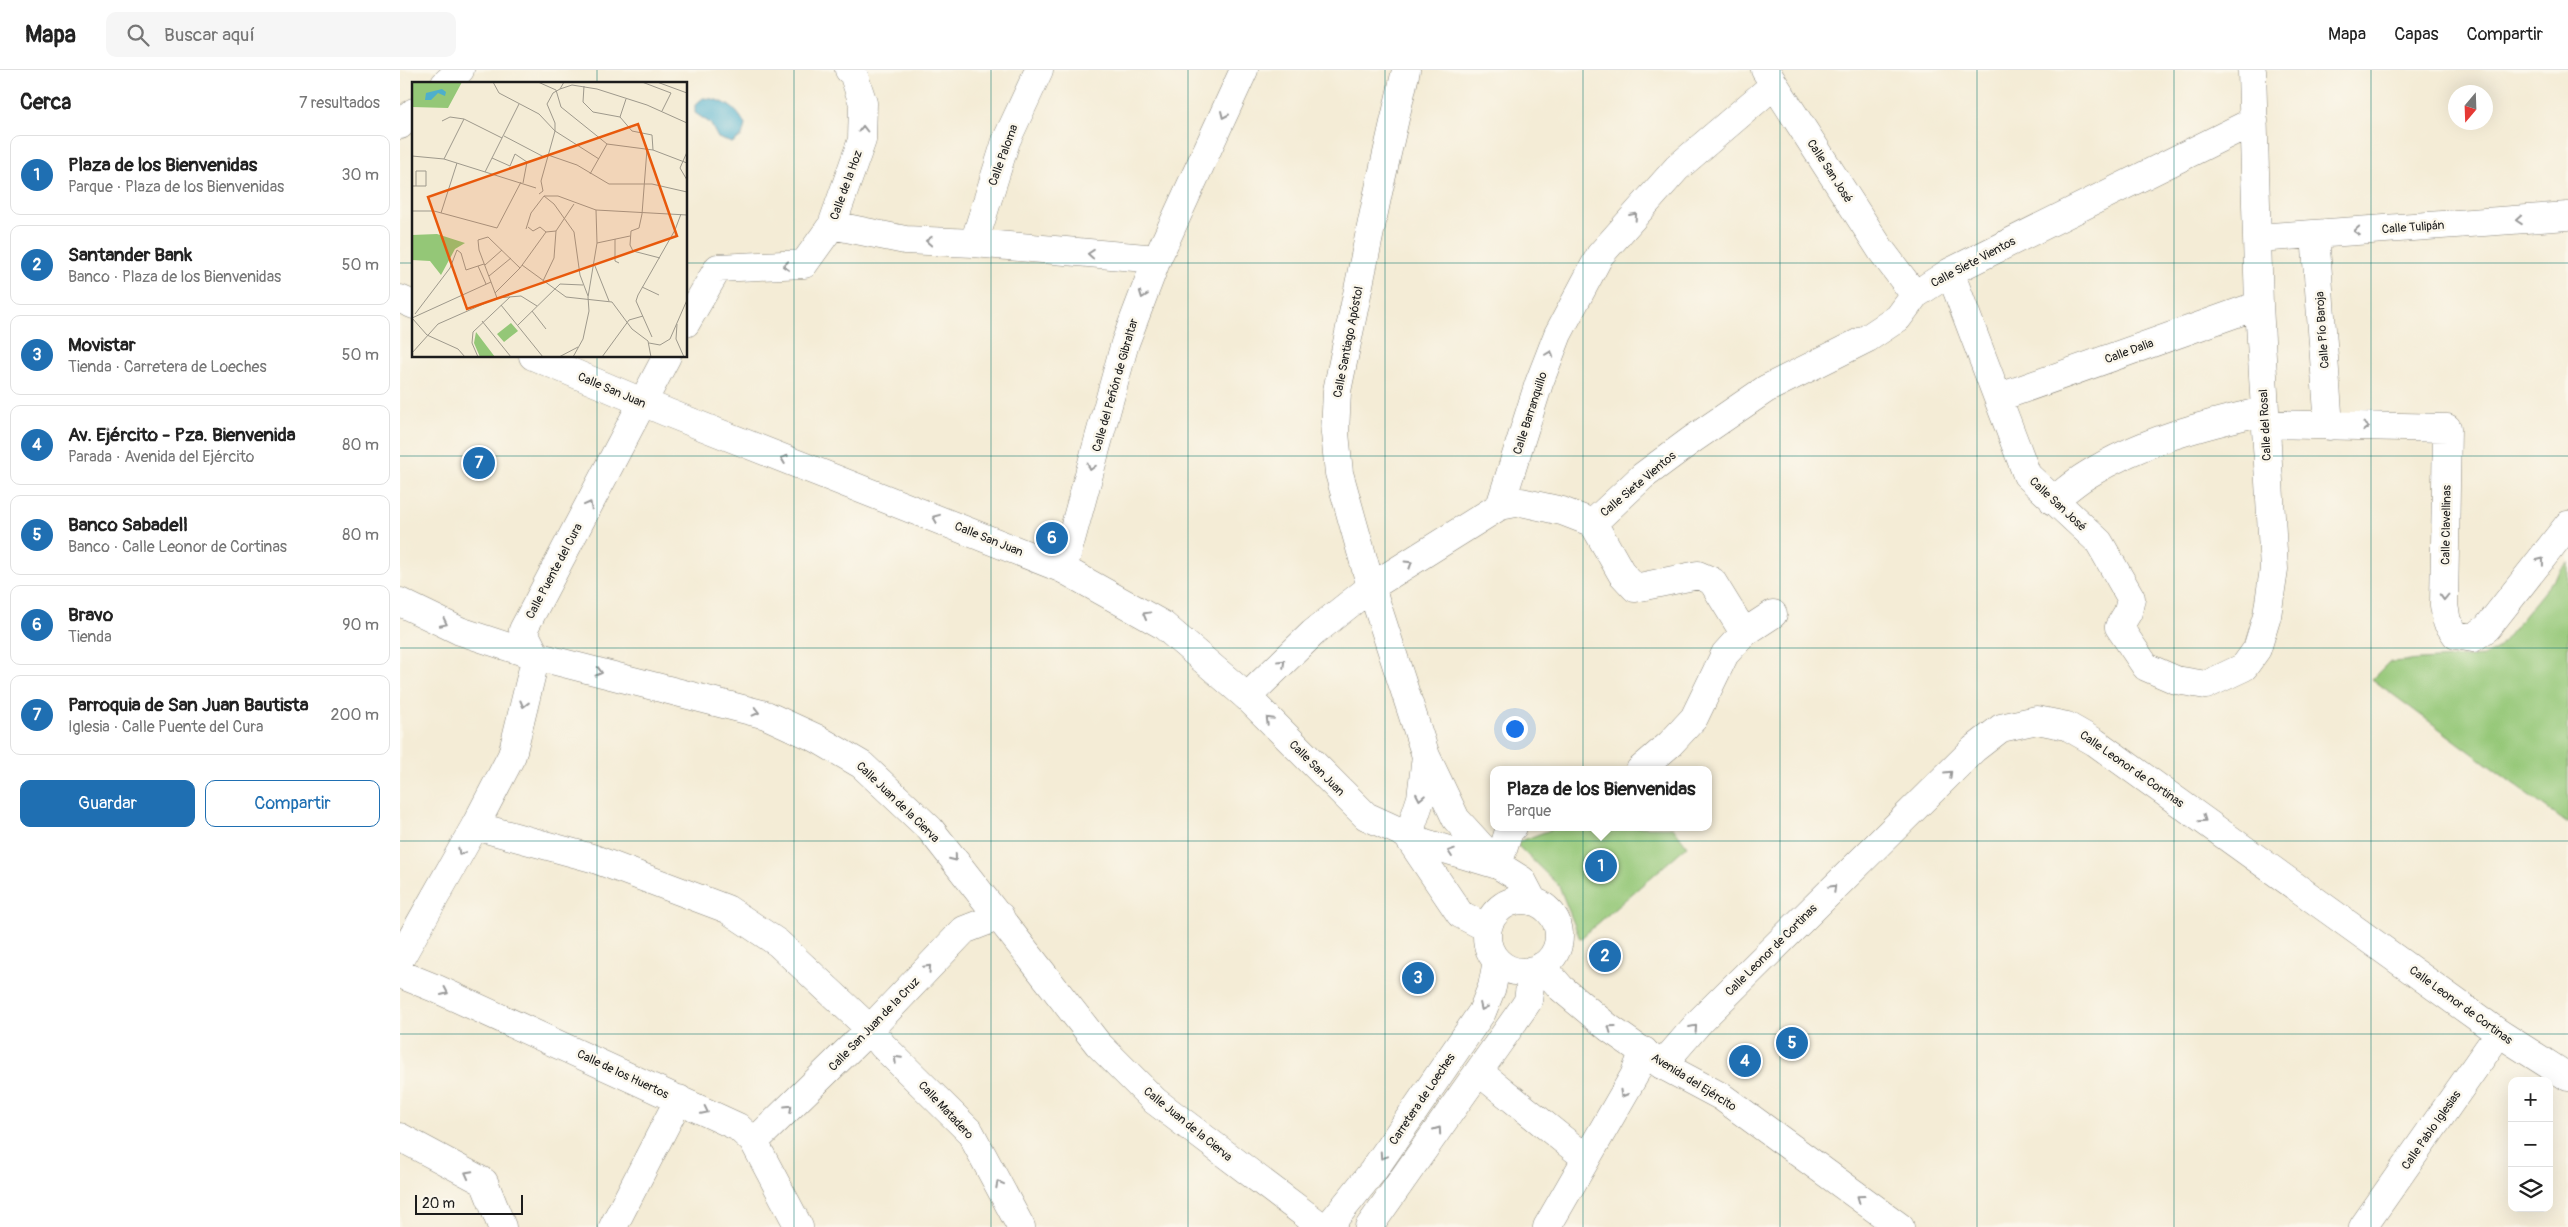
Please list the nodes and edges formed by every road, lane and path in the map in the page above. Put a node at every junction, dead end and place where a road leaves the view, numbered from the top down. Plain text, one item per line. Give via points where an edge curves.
1 (460, 70) edge
2 (849, 70) edge
3 (1039, 70) edge
4 (1244, 70) edge
5 (1406, 70) edge
6 (2258, 70) edge
7 (1769, 78) edge
8 (447, 82) edge
9 (412, 114) edge
10 (2254, 120) junction
11 (400, 125) edge
12 (2568, 216) edge
13 (832, 225) junction
14 (2315, 234) junction
15 (2257, 238) junction
16 (974, 243) junction
17 (1157, 259) junction
18 (1950, 272) junction
19 (1915, 295) junction
20 (400, 299) edge
21 (412, 304) edge
22 (2259, 304) junction
23 (688, 320) edge
24 (538, 358) edge
25 (666, 358) edge
26 (2000, 397) junction
27 (642, 402) junction
28 (2265, 418) junction
29 (2329, 426) junction
30 (2053, 501) junction
31 (1500, 506) junction
32 (1593, 523) junction
33 (2568, 525) edge
34 (1063, 569) junction
35 (1371, 587) junction
36 (400, 602) edge
37 (1773, 614) dead end
38 (1744, 633) junction
39 (536, 656) junction
40 (2146, 667) joint
41 (1246, 697) junction
42 (1426, 756) junction
43 (1645, 766) edge
44 (475, 826) junction
45 (1509, 831) edge
46 (1408, 837) junction
47 (1498, 865) junction
48 (1533, 901) junction
49 (1000, 916) junction
50 (1487, 928) junction
51 (400, 960) edge
52 (1497, 961) junction
53 (1537, 968) junction
54 (400, 974) edge
55 (870, 1029) junction
56 (2499, 1033) junction
57 (1653, 1058) junction
58 (1478, 1072) junction
59 (2568, 1077) edge
60 (680, 1099) junction
61 (400, 1137) edge
62 (754, 1142) junction
63 (1586, 1158) junction
64 (1372, 1226) edge
65 (502, 1227) edge
66 (613, 1227) edge
67 (799, 1227) edge
68 (1021, 1227) edge
69 (1322, 1227) edge
70 (1328, 1227) edge
71 (1547, 1227) edge
72 (1900, 1227) edge
73 (2363, 1227) edge

1 - 8 street
13 -> 2 street, Calle de la Hoz via 862,140 863,103 853,73
3 - 16 street, Calle Paloma via 1006,141
4 -> 17 street, Calle del Peñón de Gibraltar
5 - 35 street, Calle Santiago Apóstol via 1337,390 1335,433 1339,473
6 - 10 street, Calle del Rosal
7 - 19 street, Calle San José via 1881,250
31 -> 7 street, Calle Barranquillo via 1555,342 1600,255 1677,168
9 - 11 street
10 - 15 street, Calle del Rosal
10 - 18 street, Calle Siete Vientos
12 -> 14 street, Calle Tulipán
16 -> 13 street via 905,240
13 -> 23 street, Calle de la Hoz via 804,264 718,268
14 - 15 street, Calle Tulipán
14 - 29 street, Calle Pío Baroja
15 - 22 street, Calle del Rosal
17 -> 16 street
17 -> 34 street, Calle del Peñón de Gibraltar via 1125,343
18 - 19 street, Calle Siete Vientos
18 - 26 street, Calle San José
19 - 32 street, Calle Siete Vientos via 1898,318 1868,338 1766,389 1693,439 1643,476
20 - 21 street
22 - 26 street, Calle Dalia
22 - 28 street, Calle del Rosal
24 - 27 street, Calle San Juan
25 - 27 street
26 - 30 street, Calle San José via 2027,475
34 -> 27 street, Calle San Juan
39 -> 27 street, Calle Puente del Cura via 523,630
28 - 29 street, Calle Clavellinas
28 - 30 street, Calle Clavellinas via 2174,434 2147,444 2086,475
28 - 40 street, Calle del Rosal via 2274,569 2267,616 2257,648 2244,667 2206,685 2176,680
29 -> 33 street, Calle Clavellinas via 2447,428 2444,605 2446,622 2456,635 2473,638 2487,628 2503,612
30 - 40 street, Calle San José via 2099,542 2131,598 2128,612 2119,627
31 - 32 street via 1521,502 1562,511
35 -> 31 street
32 - 38 street via 1622,574 1635,588 1698,575 1712,581
41 -> 34 street, Calle San Juan via 1163,625
41 -> 35 street via 1313,633
35 - 42 street, Calle Santiago Apóstol
36 -> 39 street, Calle Juan de la Cierva via 460,631
37 - 38 street
38 - 43 street via 1725,654 1694,718
39 -> 44 street via 512,755
39 -> 49 street, Calle Juan de la Cierva via 766,714 816,738 862,765 930,829
46 -> 41 street, Calle San Juan via 1366,816
42 -> 46 street, Calle Santiago Apóstol via 1421,798
42 - 47 street, Calle Santiago Apóstol via 1456,819
44 -> 51 street
44 - 55 street, Calle Matadero via 592,858 727,910 778,943
45 - 47 street
47 -> 46 street, Calle San Juan
46 - 50 street, Calle San Juan via 1460,914
47 - 48 street, Calle Santiago Apóstol via 1522,880
48 - 50 street via 1510,902 1499,908
48 - 53 street via 1548,910 1558,926 1559,935 1555,953
55 -> 49 street, Calle San Juan de la Cruz via 964,930
49 - 69 street, Calle Juan de la Cierva via 1009,932 1098,1044 1149,1095
50 - 52 street via 1489,948
52 - 53 street via 1513,971
52 -> 70 street, Carretera de Loeches via 1492,987 1482,1012 1373,1171
57 -> 53 street, Avenida del Ejército via 1609,1028
53 - 58 street via 1528,1001
54 -> 60 street, Calle de los Huertos
62 -> 55 street, Calle San Juan de la Cruz
68 -> 55 street, Calle Matadero via 970,1132 883,1046
57 -> 56 street, Calle Leonor de Cortinas via 1701,1020 1974,749 2001,728 2037,720 2067,726 2095,742
56 - 59 street, Calle Leonor de Cortinas
56 - 73 street, Calle Pablo Iglesias
57 -> 63 street, Calle Leonor de Cortinas via 1634,1076
72 -> 57 street, Avenida del Ejército via 1722,1097
58 - 63 street
64 -> 58 street
60 -> 62 street, Calle de los Huertos via 738,1127
60 - 66 street
65 -> 61 street via 484,1182
62 - 67 street, Calle de los Huertos
63 - 71 street, Calle Leonor de Cortinas

